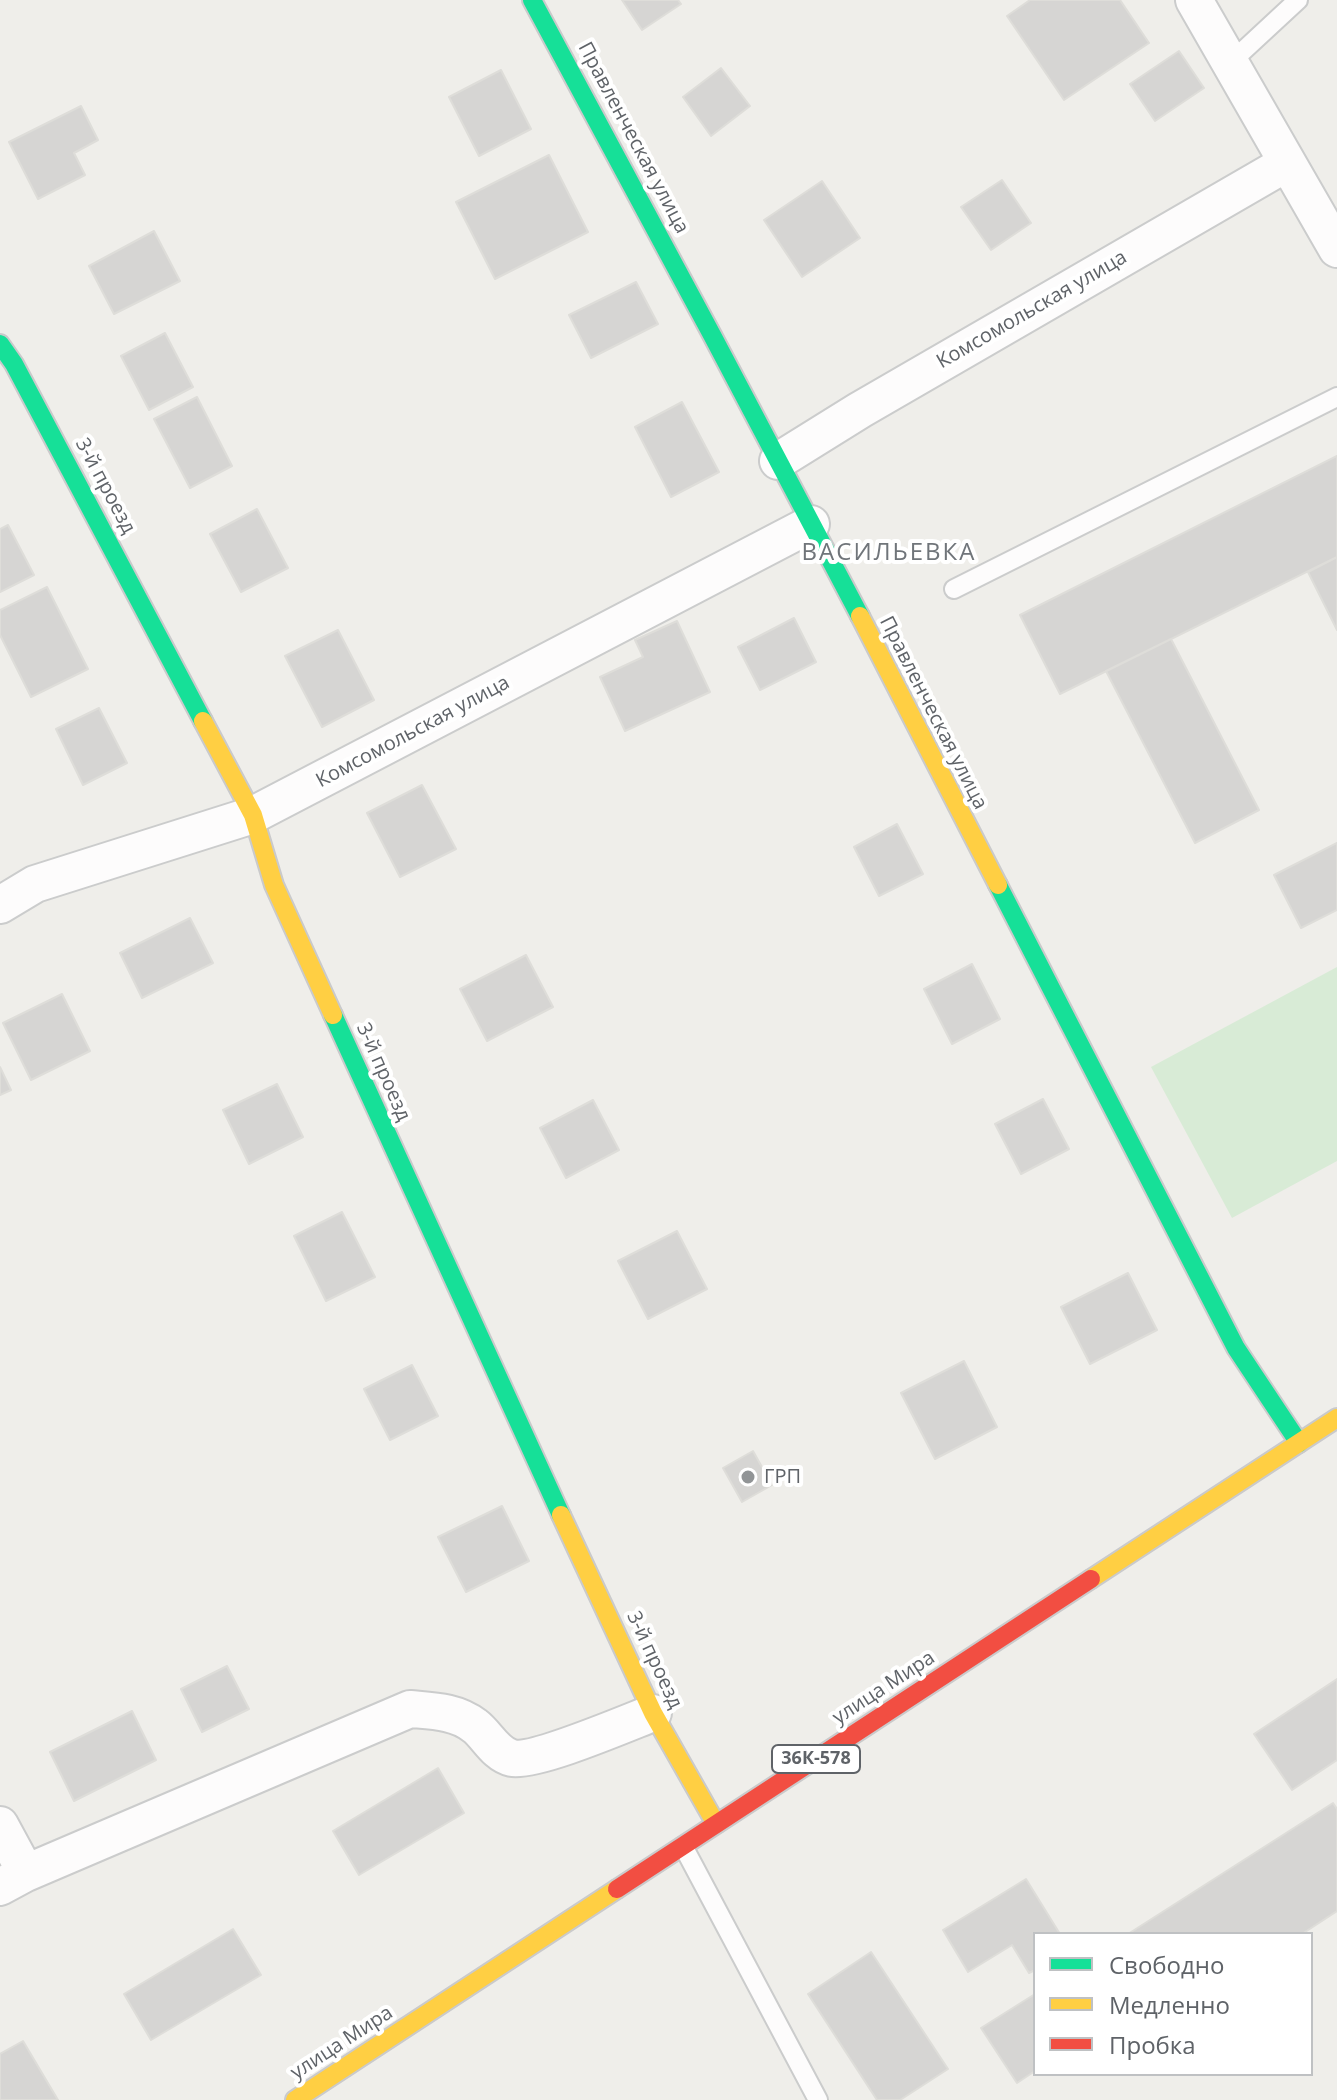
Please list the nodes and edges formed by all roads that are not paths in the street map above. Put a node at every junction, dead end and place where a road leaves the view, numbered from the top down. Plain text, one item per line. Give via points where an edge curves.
1 (532, 0) edge
2 (1194, 0) edge
3 (1298, 0) edge
4 (1230, 63) junction
5 (1287, 163) junction
6 (1337, 249) edge
7 (0, 344) edge
8 (1337, 397) edge
9 (778, 461) junction
10 (811, 524) junction
11 (954, 589) dead end
12 (253, 815) junction
13 (0, 905) edge
14 (1337, 1418) edge
15 (1299, 1443) junction
16 (653, 1713) junction
17 (716, 1824) junction
18 (0, 1825) edge
19 (683, 1846) junction
20 (13, 1880) edge
21 (295, 2100) edge
22 (818, 2100) edge

1 - 9 street, Правленческая улица
2 - 4 street
3 - 4 lane
4 - 5 street
5 - 6 street
5 - 9 street, Комсомольская улица
7 - 12 street, 3-й проезд
8 - 11 lane
9 - 10 street, Правленческая улица
10 - 12 street, Комсомольская улица
10 - 15 street, Правленческая улица via 1236,1348
12 - 13 street, Комсомольская улица via 35,884
12 - 16 street, 3-й проезд via 274,885
14 - 15 street, улица Мира / 36К-578
15 - 17 street, улица Мира / 36К-578
16 - 17 street, 3-й проезд
16 - 20 street via 534,1757 511,1758 474,1725 446,1712 410,1709
17 - 19 street, улица Мира / 36К-578
18 - 20 street
19 - 21 street, улица Мира / 36К-578
19 - 22 lane

